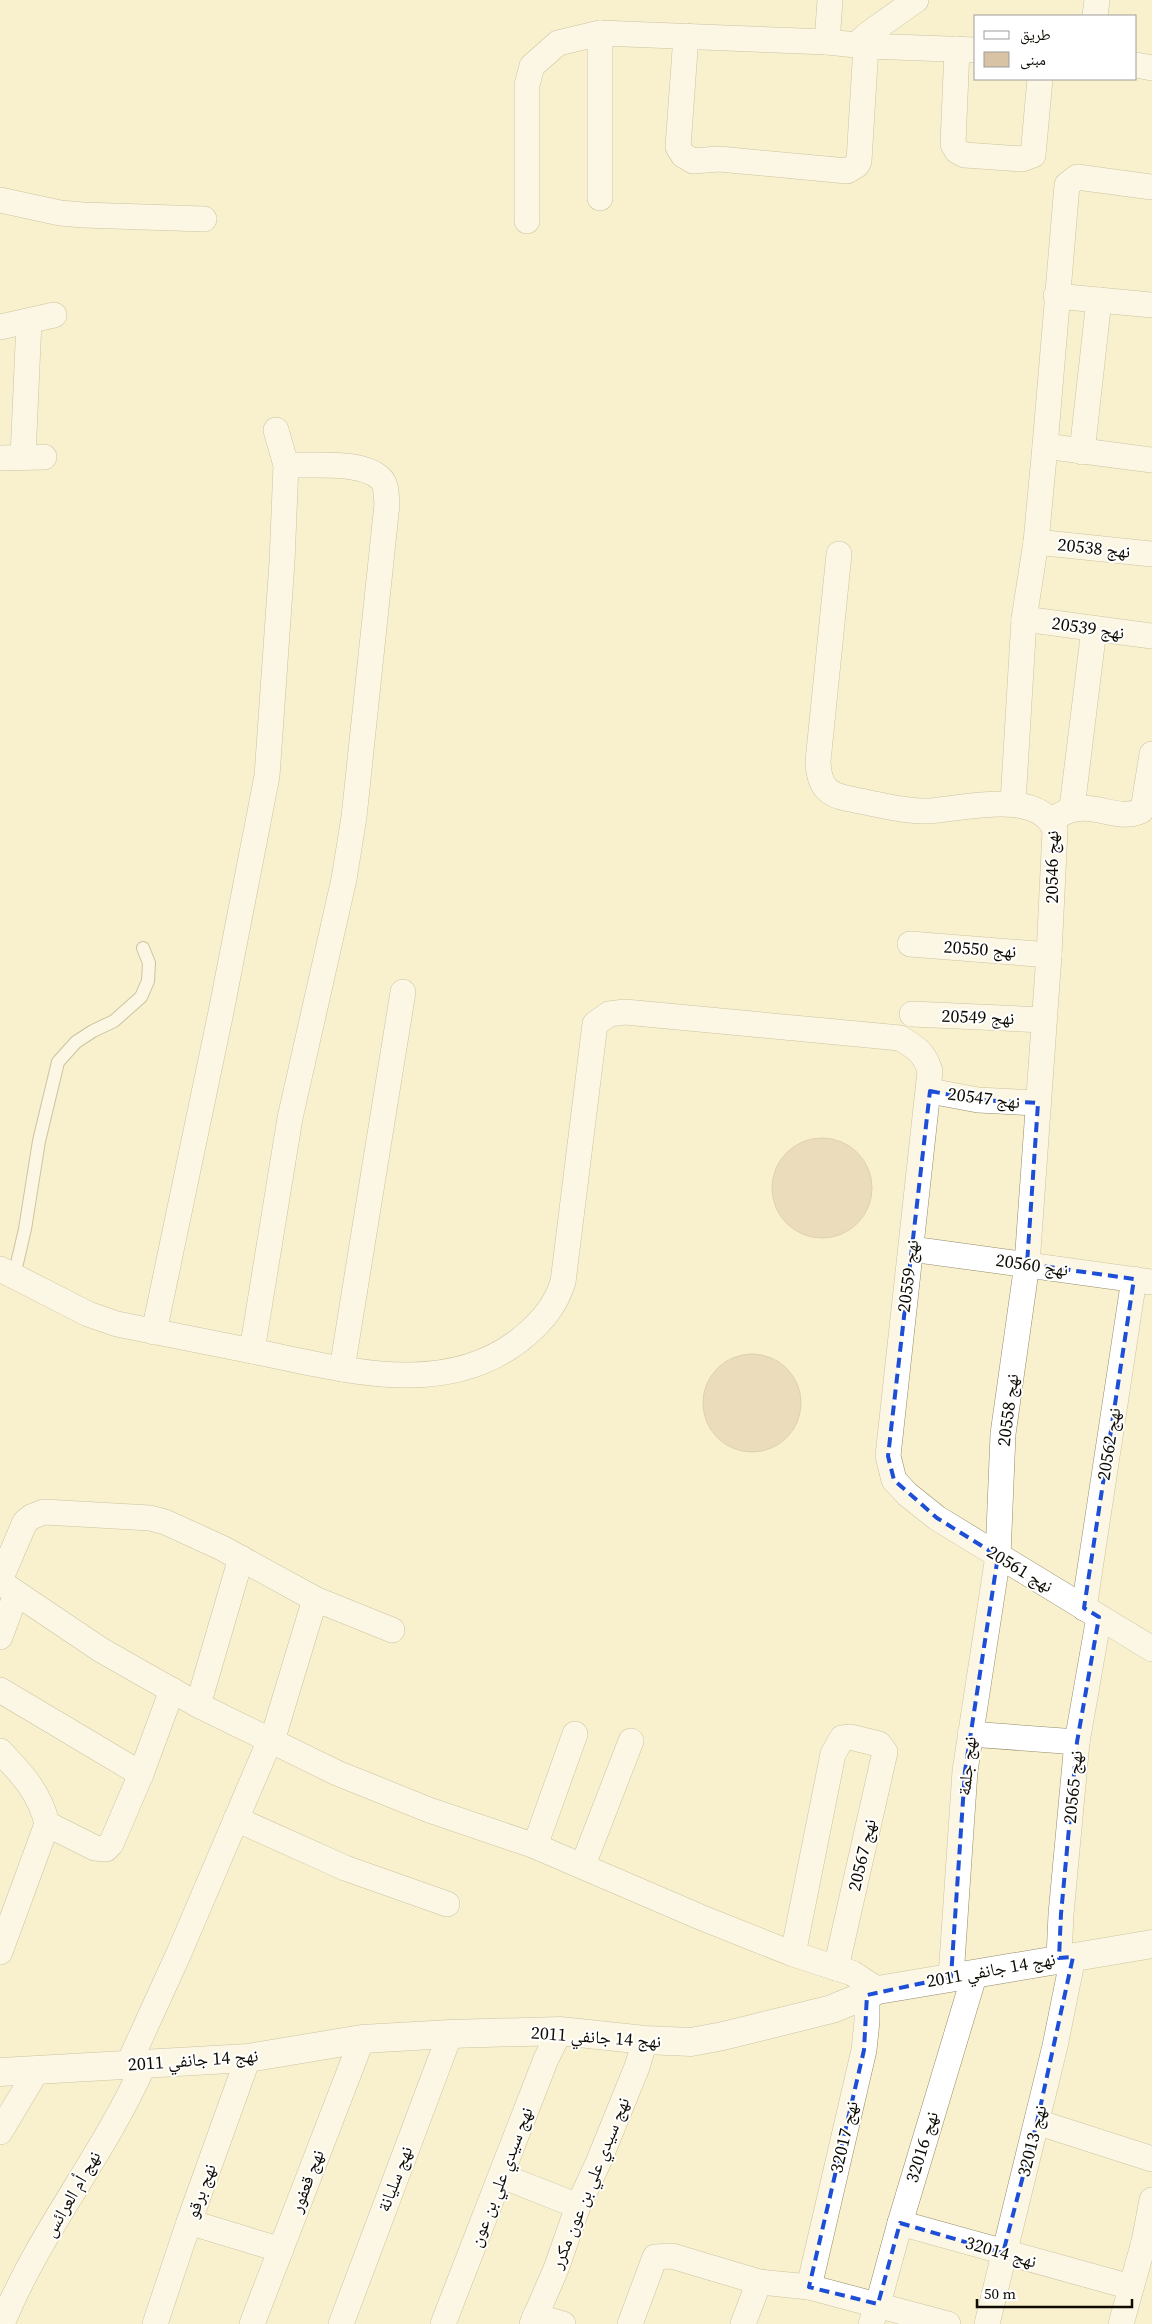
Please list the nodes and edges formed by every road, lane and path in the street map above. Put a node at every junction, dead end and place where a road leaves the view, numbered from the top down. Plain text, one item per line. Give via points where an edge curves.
1 (830, 0) edge
2 (916, 0) edge
3 (1097, 0) edge
4 (1095, 15) edge
5 (600, 33) junction
6 (686, 36) junction
7 (828, 42) junction
8 (861, 46) junction
9 (966, 50) edge
10 (1137, 65) edge
11 (1152, 68) edge
12 (1040, 80) edge
13 (1152, 187) edge
14 (600, 198) dead end
15 (0, 200) edge
16 (204, 219) dead end
17 (527, 221) dead end
18 (1056, 296) junction
19 (1099, 300) junction
20 (1152, 305) edge
21 (54, 315) dead end
22 (29, 321) junction
23 (0, 327) edge
24 (276, 430) dead end
25 (1044, 446) junction
26 (1082, 452) junction
27 (22, 457) edge
28 (1152, 460) edge
29 (286, 465) junction
30 (1036, 542) junction
31 (839, 554) dead end
32 (1152, 554) edge
33 (1024, 619) junction
34 (1094, 628) junction
35 (1152, 636) edge
36 (1152, 754) edge
37 (1014, 803) junction
38 (1062, 814) junction
39 (910, 944) dead end
40 (143, 948) dead end
41 (1049, 955) junction
42 (403, 992) dead end
43 (912, 1014) dead end
44 (1044, 1020) junction
45 (930, 1081) junction
46 (1038, 1103) junction
47 (912, 1248) junction
48 (1027, 1264) junction
49 (7, 1273) edge
50 (1143, 1281) edge
51 (154, 1332) junction
52 (252, 1351) junction
53 (342, 1369) junction
54 (894, 1480) joint
55 (998, 1556) junction
56 (241, 1558) junction
57 (5, 1585) edge
58 (315, 1599) junction
59 (1092, 1613) junction
60 (392, 1630) dead end
61 (0, 1637) edge
62 (1152, 1649) edge
63 (0, 1690) edge
64 (172, 1690) junction
65 (198, 1705) junction
66 (575, 1734) dead end
67 (970, 1734) junction
68 (631, 1740) dead end
69 (271, 1741) junction
70 (1077, 1742) junction
71 (0, 1751) edge
72 (140, 1774) junction
73 (236, 1819) junction
74 (47, 1824) junction
75 (535, 1846) junction
76 (582, 1865) junction
77 (447, 1904) dead end
78 (1152, 1944) edge
79 (0, 1952) edge
80 (793, 1954) junction
81 (1066, 1958) junction
82 (836, 1968) junction
83 (965, 1980) junction
84 (872, 1993) junction
85 (560, 2031) junction
86 (450, 2034) junction
87 (362, 2039) junction
88 (645, 2040) junction
89 (248, 2058) junction
90 (136, 2064) junction
91 (37, 2070) junction
92 (0, 2072) edge
93 (1037, 2122) junction
94 (0, 2132) edge
95 (1152, 2159) edge
96 (502, 2176) junction
97 (1152, 2200) edge
98 (578, 2206) junction
99 (189, 2222) junction
100 (900, 2224) junction
101 (1148, 2243) edge
102 (280, 2250) junction
103 (1003, 2254) junction
104 (759, 2282) junction
105 (810, 2282) junction
106 (1131, 2287) junction
107 (874, 2314) edge
108 (534, 2320) edge
109 (2, 2324) edge
110 (155, 2324) edge
111 (252, 2324) edge
112 (341, 2324) edge
113 (443, 2324) edge
114 (563, 2324) edge
115 (630, 2324) edge
116 (743, 2324) edge
117 (948, 2324) edge
118 (987, 2324) edge
119 (1121, 2324) edge

1 - 7 street
2 - 8 street via 868,34
3 - 4 street
5 - 6 street
5 - 14 street
5 - 17 street via 558,42 532,66 527,85
6 - 7 street
6 - 8 street via 678,147 683,155 693,161 719,159 847,171 857,166 859,161
7 - 8 street
8 - 9 street
9 - 12 street via 953,144 965,155 1022,159 1033,155
10 - 11 street
13 - 18 street via 1077,177 1070,181
15 - 16 street via 75,214
18 - 19 street
18 - 25 street
19 - 20 street
19 - 26 street
21 - 22 street
22 - 23 street
22 - 27 street
24 - 29 street
25 - 26 street
25 - 30 street
26 - 28 street
29 - 51 street via 267,776
29 - 52 street via 360,467 381,479 386,488 387,504 354,817 344,879 290,1118
30 - 32 street, نهج 20538
30 - 33 street
31 - 37 street, نهج 20546 via 818,761 824,789 838,797 908,811
33 - 34 street, نهج 20539
33 - 37 street
34 - 35 street, نهج 20539
34 - 38 street
36 - 38 street via 1141,811 1128,814 1078,807
37 - 38 street, نهج 20546 via 1042,813
38 - 41 street, نهج 20546 via 1055,830
39 - 41 street, نهج 20550
40 - 49 lane via 149,963 148,981 141,997 114,1022 76,1042 58,1062 39,1141 25,1229
41 - 44 street, نهج 20546
42 - 53 street
43 - 44 street, نهج 20549
44 - 46 street, نهج 20546
45 - 46 street, نهج 20547 via 978,1100
45 - 47 street, نهج 20559
45 - 53 street via 928,1061 921,1051 900,1038 625,1012 609,1014 594,1024 563,1282 557,1300 539,1323 509,1350 457,1371 419,1376
46 - 48 street, نهج 20546
47 - 48 street, نهج 20560
47 - 54 street, نهج 20559 via 888,1456
48 - 50 street, نهج 20560
48 - 55 street, نهج 20558 via 1003,1434
49 - 51 street via 88,1314
50 - 59 street, نهج 20562
51 - 52 street
52 - 53 street
54 - 55 street, نهج 20561 via 937,1518
55 - 59 street, نهج 20561
55 - 67 street, نهج جلمة
56 - 57 street via 157,1520 44,1512 31,1516 25,1522
56 - 58 street
56 - 65 street
57 - 61 street
57 - 64 street via 101,1650
58 - 60 street
58 - 69 street, نهج أم العرائس
59 - 62 street, نهج 20561
59 - 70 street, نهج 20565
63 - 72 street
64 - 65 street
64 - 72 street
65 - 69 street
66 - 75 street
67 - 70 street
67 - 83 street, نهج جلمة via 962,1819
68 - 76 street
69 - 73 street, نهج أم العرائس
69 - 75 street via 338,1773 420,1806
70 - 81 street, نهج 20565 via 1061,1914
71 - 74 street via 32,1785
72 - 74 street via 106,1849 95,1848
73 - 77 street via 345,1868
73 - 90 street, نهج أم العرائس
74 - 79 street
75 - 76 street
76 - 80 street
78 - 81 street, نهج 14 جانفي 2011
80 - 82 street
80 - 82 street, نهج 20567 via 833,1754 842,1738 880,1744 885,1752
81 - 83 street, نهج 14 جانفي 2011
81 - 93 street, نهج 32013
82 - 84 street via 865,1980
83 - 84 street, نهج 14 جانفي 2011
83 - 100 street, نهج 32016
84 - 88 street, نهج 14 جانفي 2011 via 832,2009 723,2036 691,2042
84 - 105 street, نهج 32017 via 864,2050
85 - 86 street, نهج 14 جانفي 2011
85 - 88 street, نهج 14 جانفي 2011
85 - 96 street, نهج سيدي علي بن عون
86 - 87 street, نهج 14 جانفي 2011
86 - 112 street, نهج سليانة
87 - 89 street, نهج 14 جانفي 2011
87 - 102 street, نهج قعفور
88 - 98 street, نهج سيدي علي بن عون مكرر via 602,2154
89 - 90 street, نهج 14 جانفي 2011
89 - 99 street, نهج برقو
90 - 91 street, نهج 14 جانفي 2011
90 - 109 street, نهج أم العرائس via 81,2182 29,2267
91 - 92 street, نهج 14 جانفي 2011
91 - 94 street
93 - 95 street
93 - 103 street, نهج 32013
96 - 98 street
96 - 113 street, نهج سيدي علي بن عون
97 - 101 street
98 - 108 street, نهج سيدي علي بن عون مكرر
99 - 102 street
99 - 110 street, نهج برقو
100 - 103 street, نهج 32014
100 - 107 street, نهج 32016
101 - 106 street
102 - 111 street, نهج قعفور
103 - 106 street, نهج 32014
103 - 118 street, نهج 32013
104 - 105 street
104 - 115 street via 672,2256 655,2257
104 - 116 street
105 - 107 street
106 - 119 street
107 - 117 street
108 - 114 street

